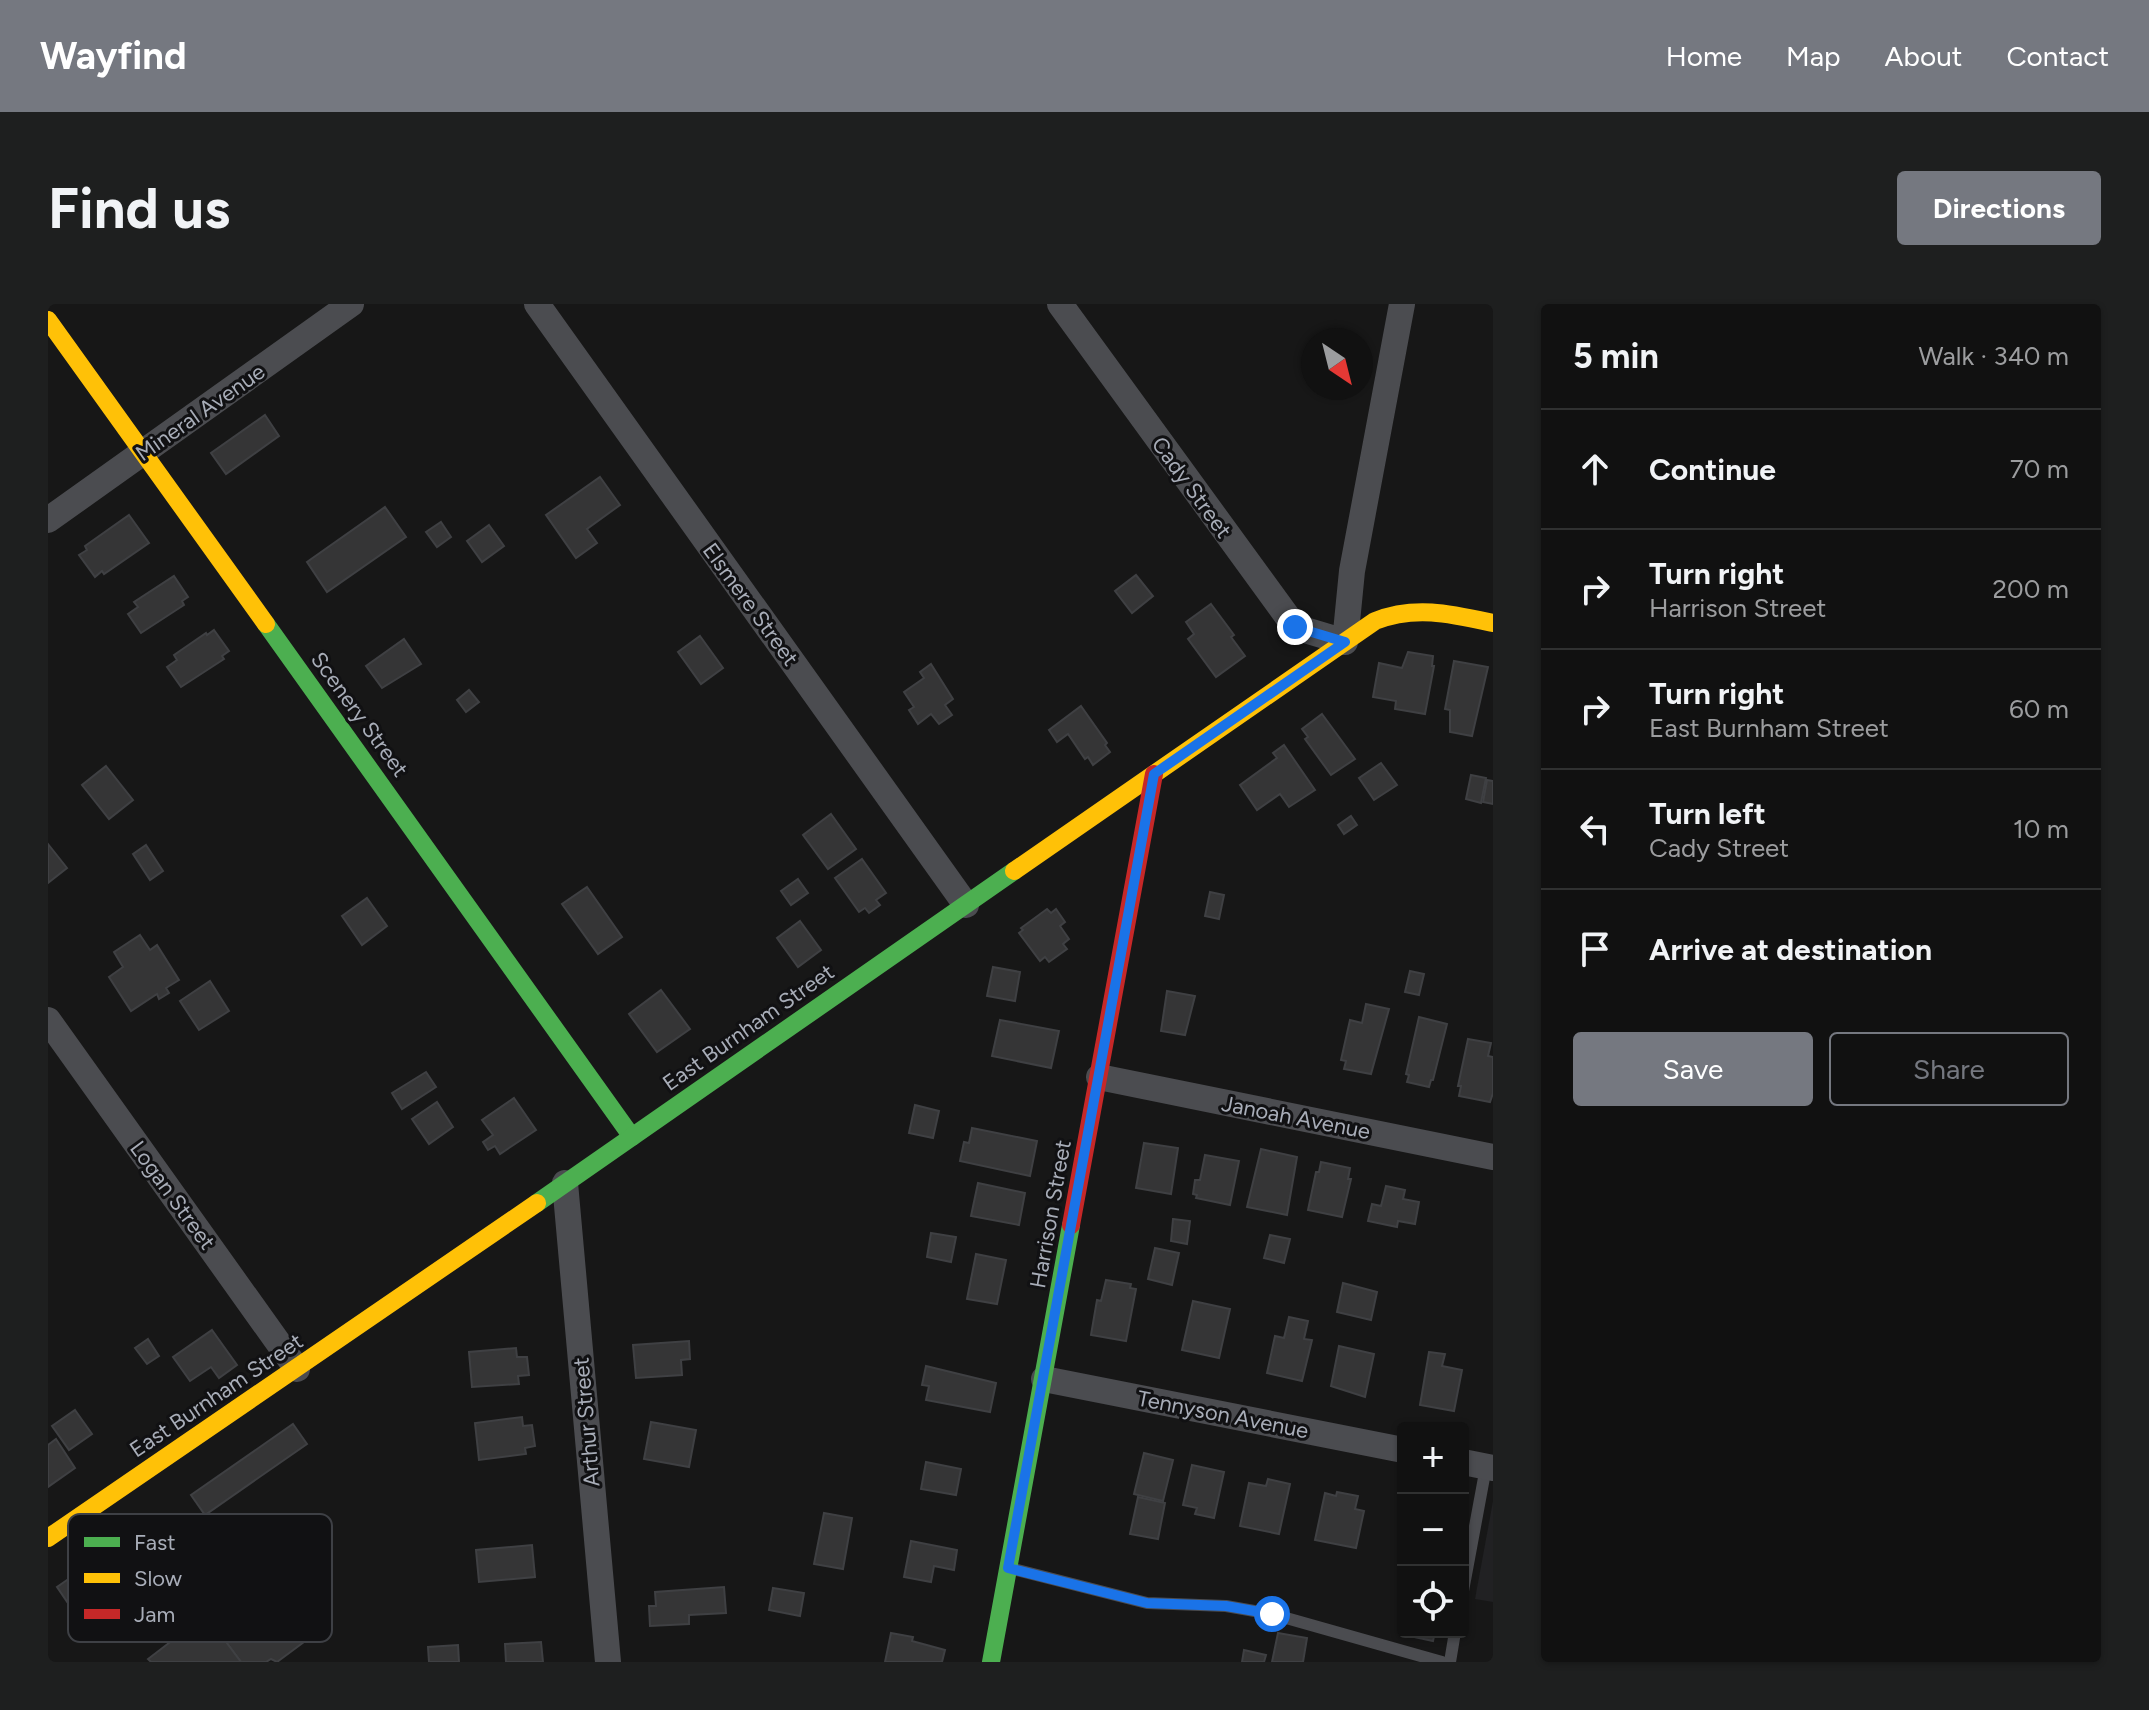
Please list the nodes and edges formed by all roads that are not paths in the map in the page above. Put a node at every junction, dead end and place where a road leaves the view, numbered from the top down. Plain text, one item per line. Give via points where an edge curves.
1 (351, 304) edge
2 (537, 304) edge
3 (1060, 304) edge
4 (1402, 304) edge
5 (48, 320) edge
6 (143, 452) junction
7 (48, 520) edge
8 (1493, 623) edge
9 (1345, 642) junction
10 (1154, 774) junction
11 (966, 905) junction
12 (48, 1020) edge
13 (1099, 1077) junction
14 (632, 1137) junction
15 (1493, 1157) edge
16 (565, 1183) junction
17 (297, 1369) junction
18 (1044, 1379) junction
19 (1397, 1449) edge
20 (1481, 1466) edge
21 (83, 1514) edge
22 (68, 1524) edge
23 (48, 1538) edge
24 (1467, 1566) edge
25 (1008, 1568) junction
26 (1454, 1638) edge
27 (608, 1662) edge
28 (991, 1662) edge
29 (1442, 1662) edge
30 (1450, 1662) edge

1 - 6 street, Mineral Avenue
2 - 11 street, Elsmere Street
3 - 9 street, Cady Street via 1295,627
4 - 9 street via 1352,571
5 - 6 street, Scenery Street
6 - 7 street, Mineral Avenue
6 - 14 street, Scenery Street
8 - 9 street, East Burnham Street via 1402,611 1375,621
9 - 10 street, East Burnham Street
10 - 11 street, East Burnham Street
10 - 13 street, Harrison Street
11 - 14 street, East Burnham Street
12 - 17 street, Logan Street
13 - 15 street, Janoah Avenue
13 - 18 street, Harrison Street
14 - 16 street, East Burnham Street
16 - 17 street, East Burnham Street
16 - 27 street, Arthur Street
17 - 21 street, East Burnham Street
18 - 19 street, Tennyson Avenue
18 - 25 street, Harrison Street
20 - 24 lane
22 - 23 street, East Burnham Street
25 - 28 street, Harrison Street
25 - 29 lane via 1147,1603 1272,1614
26 - 30 lane

